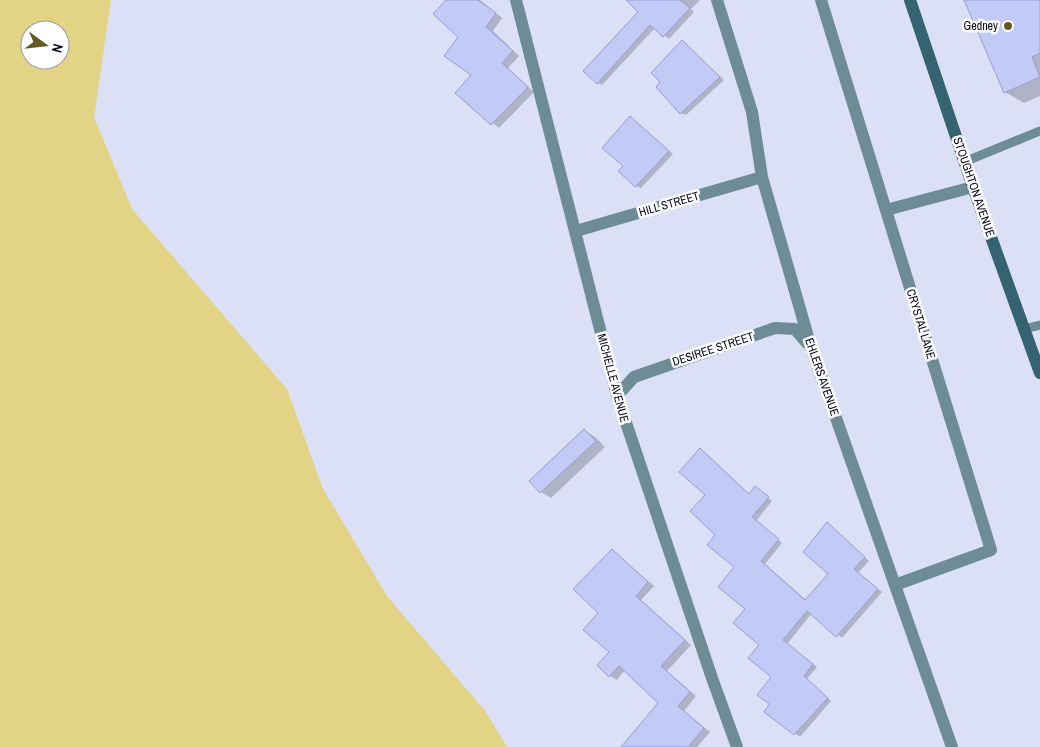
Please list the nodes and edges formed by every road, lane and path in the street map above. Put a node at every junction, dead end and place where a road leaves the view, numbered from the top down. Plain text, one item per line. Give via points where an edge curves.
1 (516, 0) edge
2 (717, 0) edge
3 (821, 0) edge
4 (910, 0) edge
5 (1040, 131) edge
6 (964, 162) junction
7 (762, 177) junction
8 (973, 187) junction
9 (886, 210) junction
10 (576, 231) junction
11 (1040, 325) edge
12 (1024, 329) junction
13 (811, 347) junction
14 (1040, 374) edge
15 (617, 396) junction
16 (896, 585) junction
17 (738, 747) edge
18 (952, 747) edge

1 - 10 street, MICHELLE AVENUE
2 - 7 street, EHLERS AVENUE via 752,112
3 - 9 street, CRYSTAL LANE
4 - 6 street, STOUGHTON AVENUE
5 - 6 lane
6 - 8 street, STOUGHTON AVENUE
7 - 10 street, HILL STREET
7 - 13 street, EHLERS AVENUE
8 - 9 street
8 - 12 street, STOUGHTON AVENUE
9 - 16 street, CRYSTAL LANE via 991,550
10 - 15 street, MICHELLE AVENUE
11 - 12 lane
12 - 14 street, STOUGHTON AVENUE
13 - 15 street, DESIREE STREET via 795,329 775,328 634,377
13 - 16 street, EHLERS AVENUE
15 - 17 street, MICHELLE AVENUE via 708,668
16 - 18 street, EHLERS AVENUE

